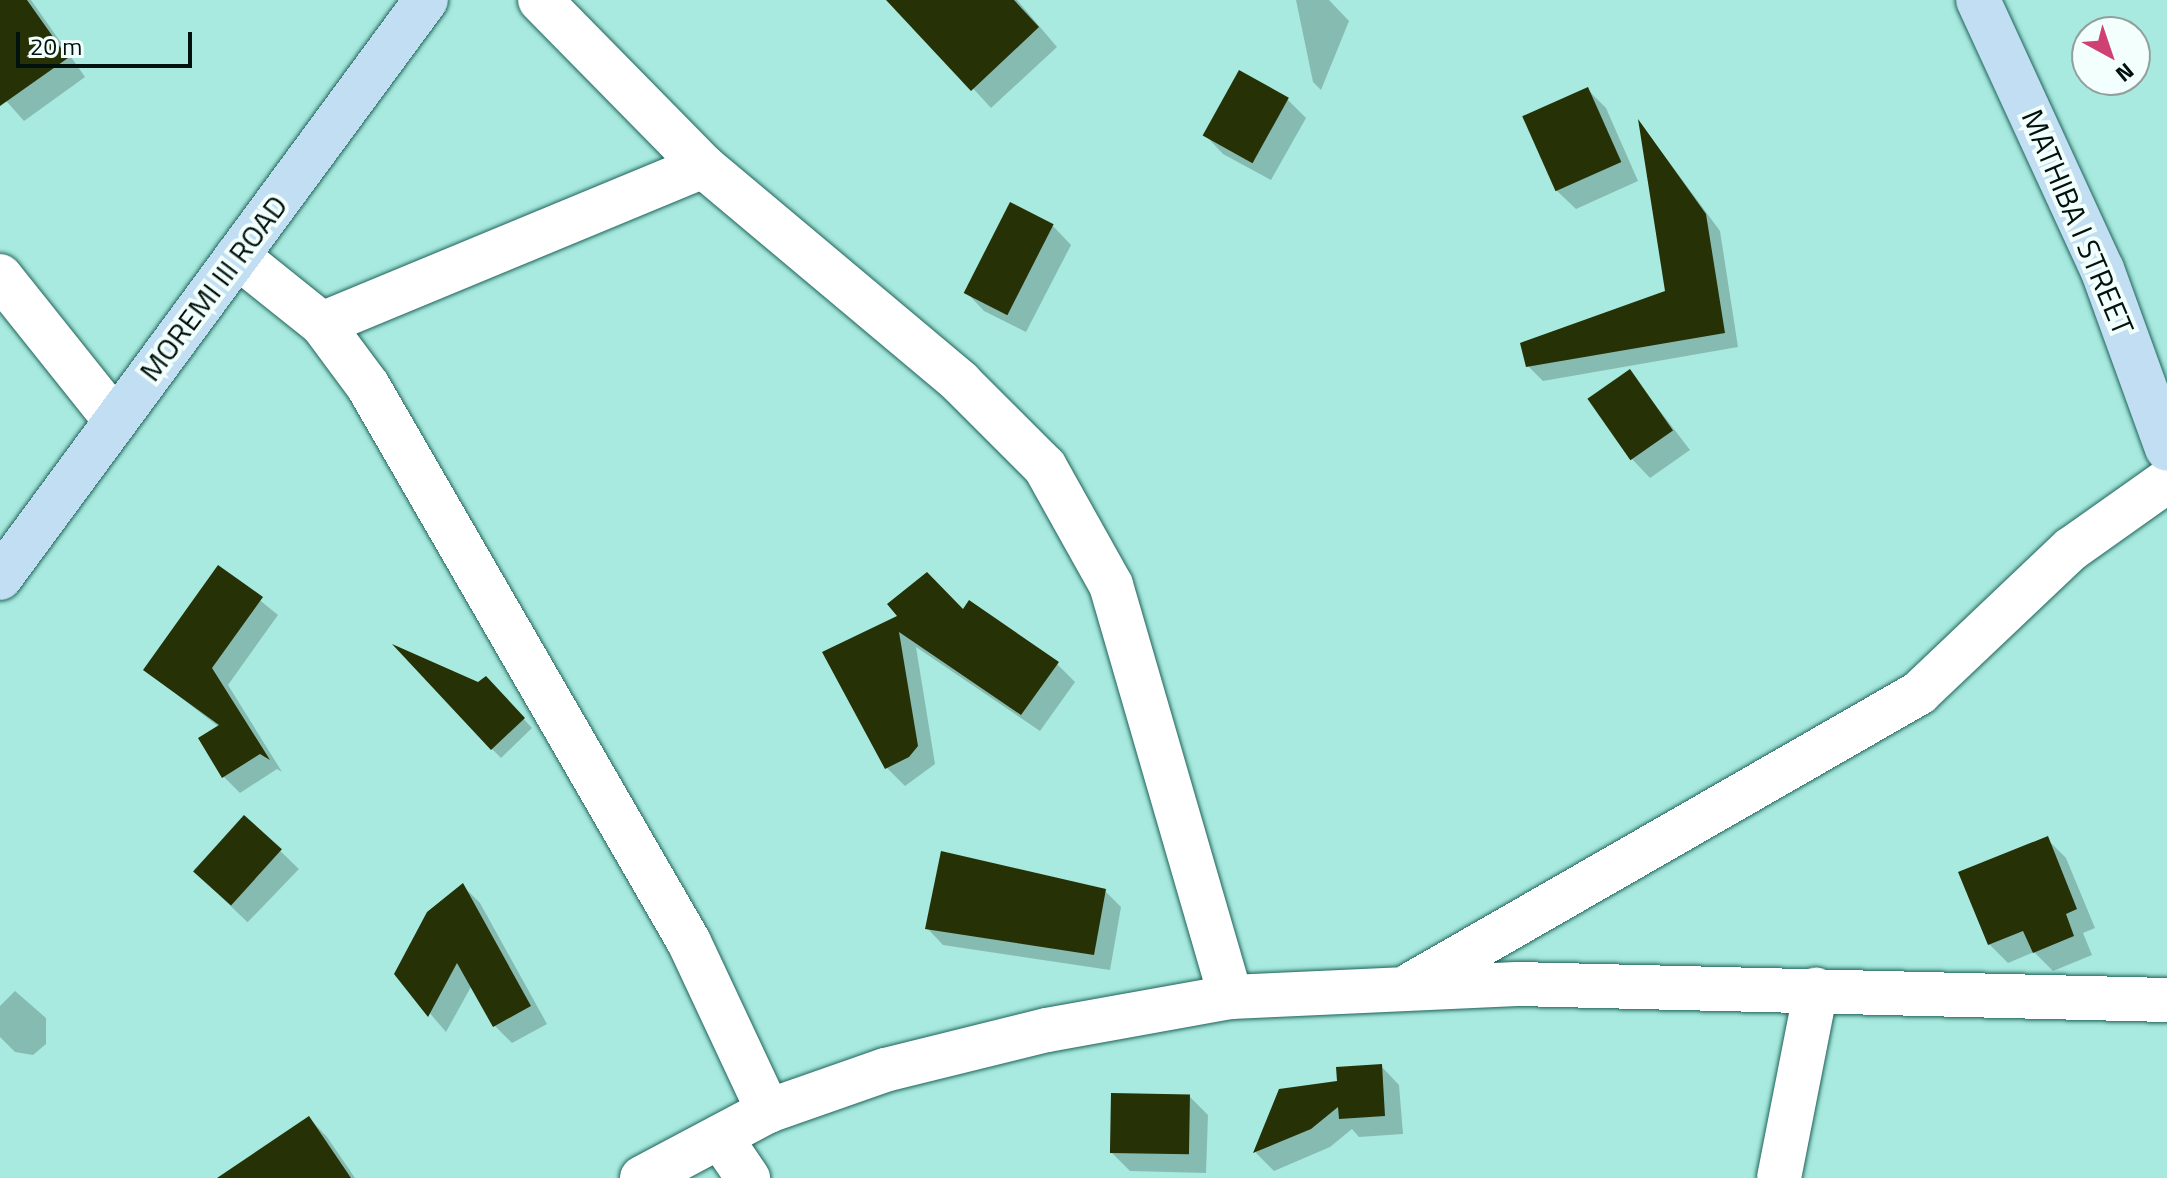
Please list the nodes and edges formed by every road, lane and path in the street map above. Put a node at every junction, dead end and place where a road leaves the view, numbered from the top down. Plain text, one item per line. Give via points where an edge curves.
1 (426, 0) edge
2 (540, 0) edge
3 (1978, 0) edge
4 (703, 166) junction
5 (237, 256) junction
6 (0, 276) edge
7 (322, 324) junction
8 (115, 420) junction
9 (2167, 449) edge
10 (2167, 481) edge
11 (0, 578) edge
12 (1407, 987) junction
13 (1816, 990) junction
14 (1231, 997) junction
15 (2167, 1000) edge
16 (768, 1111) junction
17 (720, 1137) junction
18 (642, 1178) edge
19 (748, 1178) edge
20 (1779, 1178) edge

1 - 5 street, MOREMI III ROAD
2 - 4 street
3 - 9 street, MATHIBA I STREET via 2102,269
4 - 7 street
4 - 14 street via 960,382 1045,467 1111,585
5 - 7 street
5 - 8 street, MOREMI III ROAD
6 - 8 street
7 - 16 street via 399,437 673,915
8 - 11 street, MOREMI III ROAD
10 - 12 street via 2071,549 1919,693
12 - 13 street
12 - 14 street
13 - 15 street
13 - 20 street
14 - 16 street via 1047,1030 885,1070
16 - 17 street
17 - 18 street
17 - 19 street

